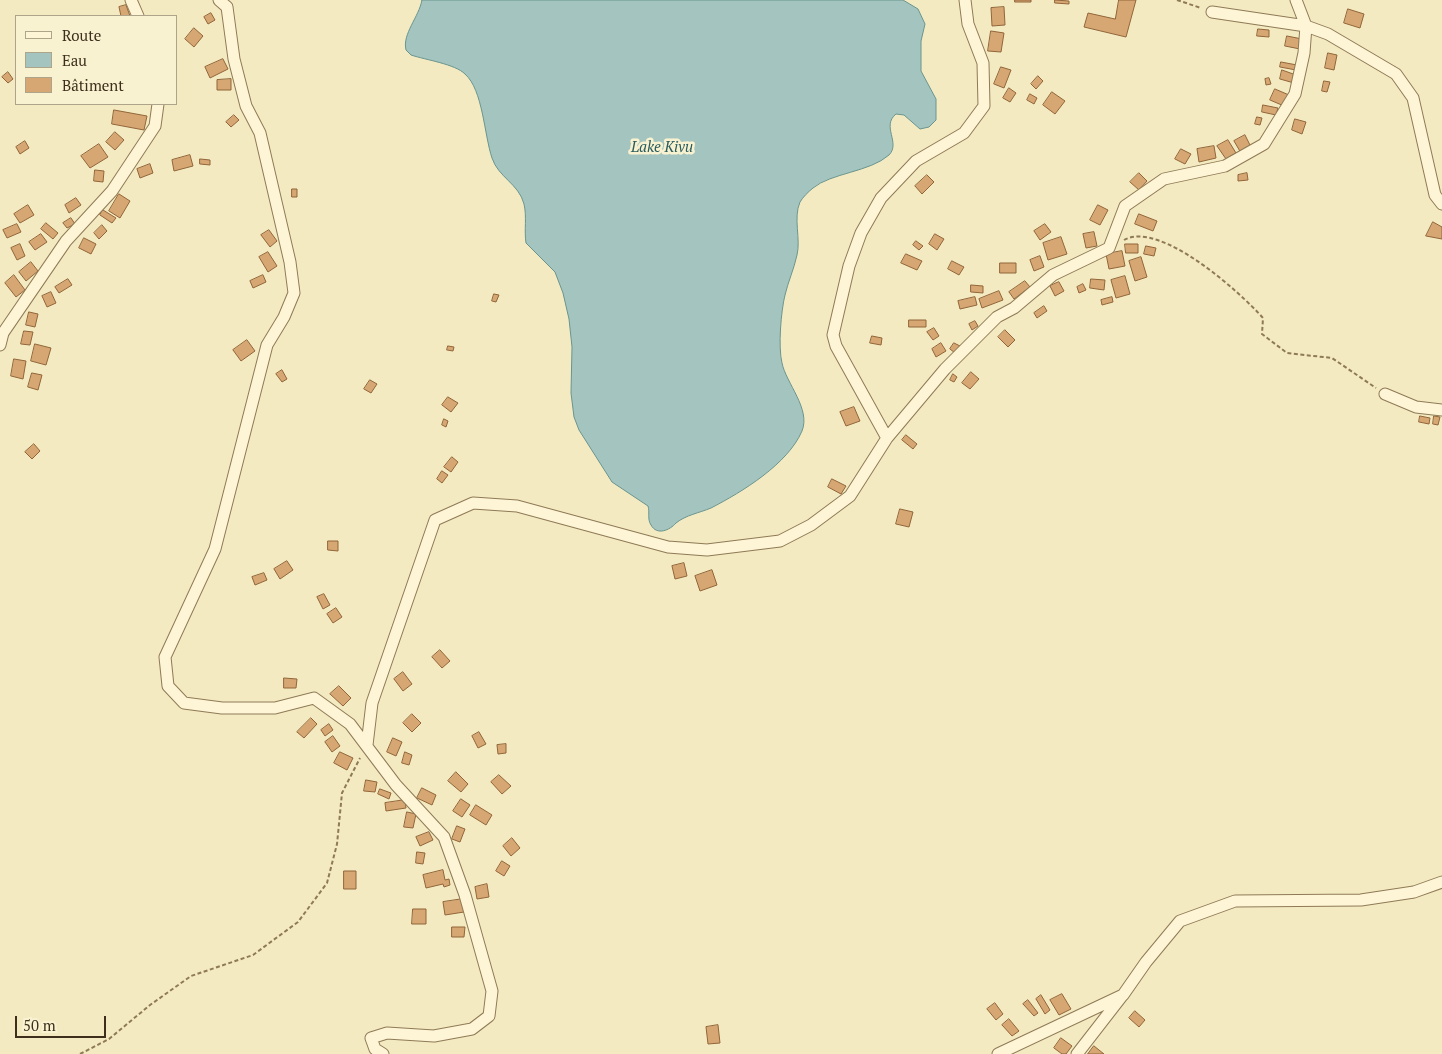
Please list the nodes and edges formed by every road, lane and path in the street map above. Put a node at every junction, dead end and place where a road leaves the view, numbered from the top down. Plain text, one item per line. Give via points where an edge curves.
1 (132, 0) edge
2 (219, 0) edge
3 (965, 0) edge
4 (1177, 0) edge
5 (1296, 0) edge
6 (1212, 12) joint
7 (138, 15) edge
8 (1306, 26) junction
9 (158, 105) edge
10 (1442, 204) edge
11 (1109, 248) junction
12 (0, 346) edge
13 (1385, 394) joint
14 (1442, 410) edge
15 (887, 438) junction
16 (367, 745) junction
17 (1442, 882) edge
18 (1123, 995) junction
19 (80, 1054) edge
20 (383, 1054) edge
21 (998, 1054) edge
22 (1077, 1054) edge

1 - 7 street
2 - 16 street via 227,7 234,59 246,106 260,133 294,292 267,345 215,549 165,657 168,686 184,702 222,708 275,708 314,698 350,724
3 - 15 street via 968,24 983,63 984,106 964,132 916,161 881,198 859,236 833,335
4 - 6 path
5 - 8 street
6 - 8 street
8 - 10 street via 1328,34 1396,74 1413,98 1435,194
8 - 11 street via 1295,94 1264,144 1225,166 1164,179 1125,206
9 - 12 street via 155,126 146,140 112,191 66,241 3,334
11 - 13 path via 1132,236 1161,241 1206,266 1246,299 1263,318 1262,334 1287,353 1332,358
11 - 15 street via 1053,275 1014,308 997,317 945,369
13 - 14 street via 1416,406
15 - 16 street via 850,496 811,525 780,541 707,550 668,547 517,506 473,503 435,520 372,703
16 - 19 path via 342,793 337,844 327,882 298,922 253,955 191,976 150,1004 109,1040
16 - 20 street via 396,785 444,837 465,895 492,991 489,1016 472,1029 434,1036 386,1033 371,1038 375,1049
17 - 18 street via 1414,892 1361,900 1235,901 1180,921
18 - 21 street
18 - 22 street

